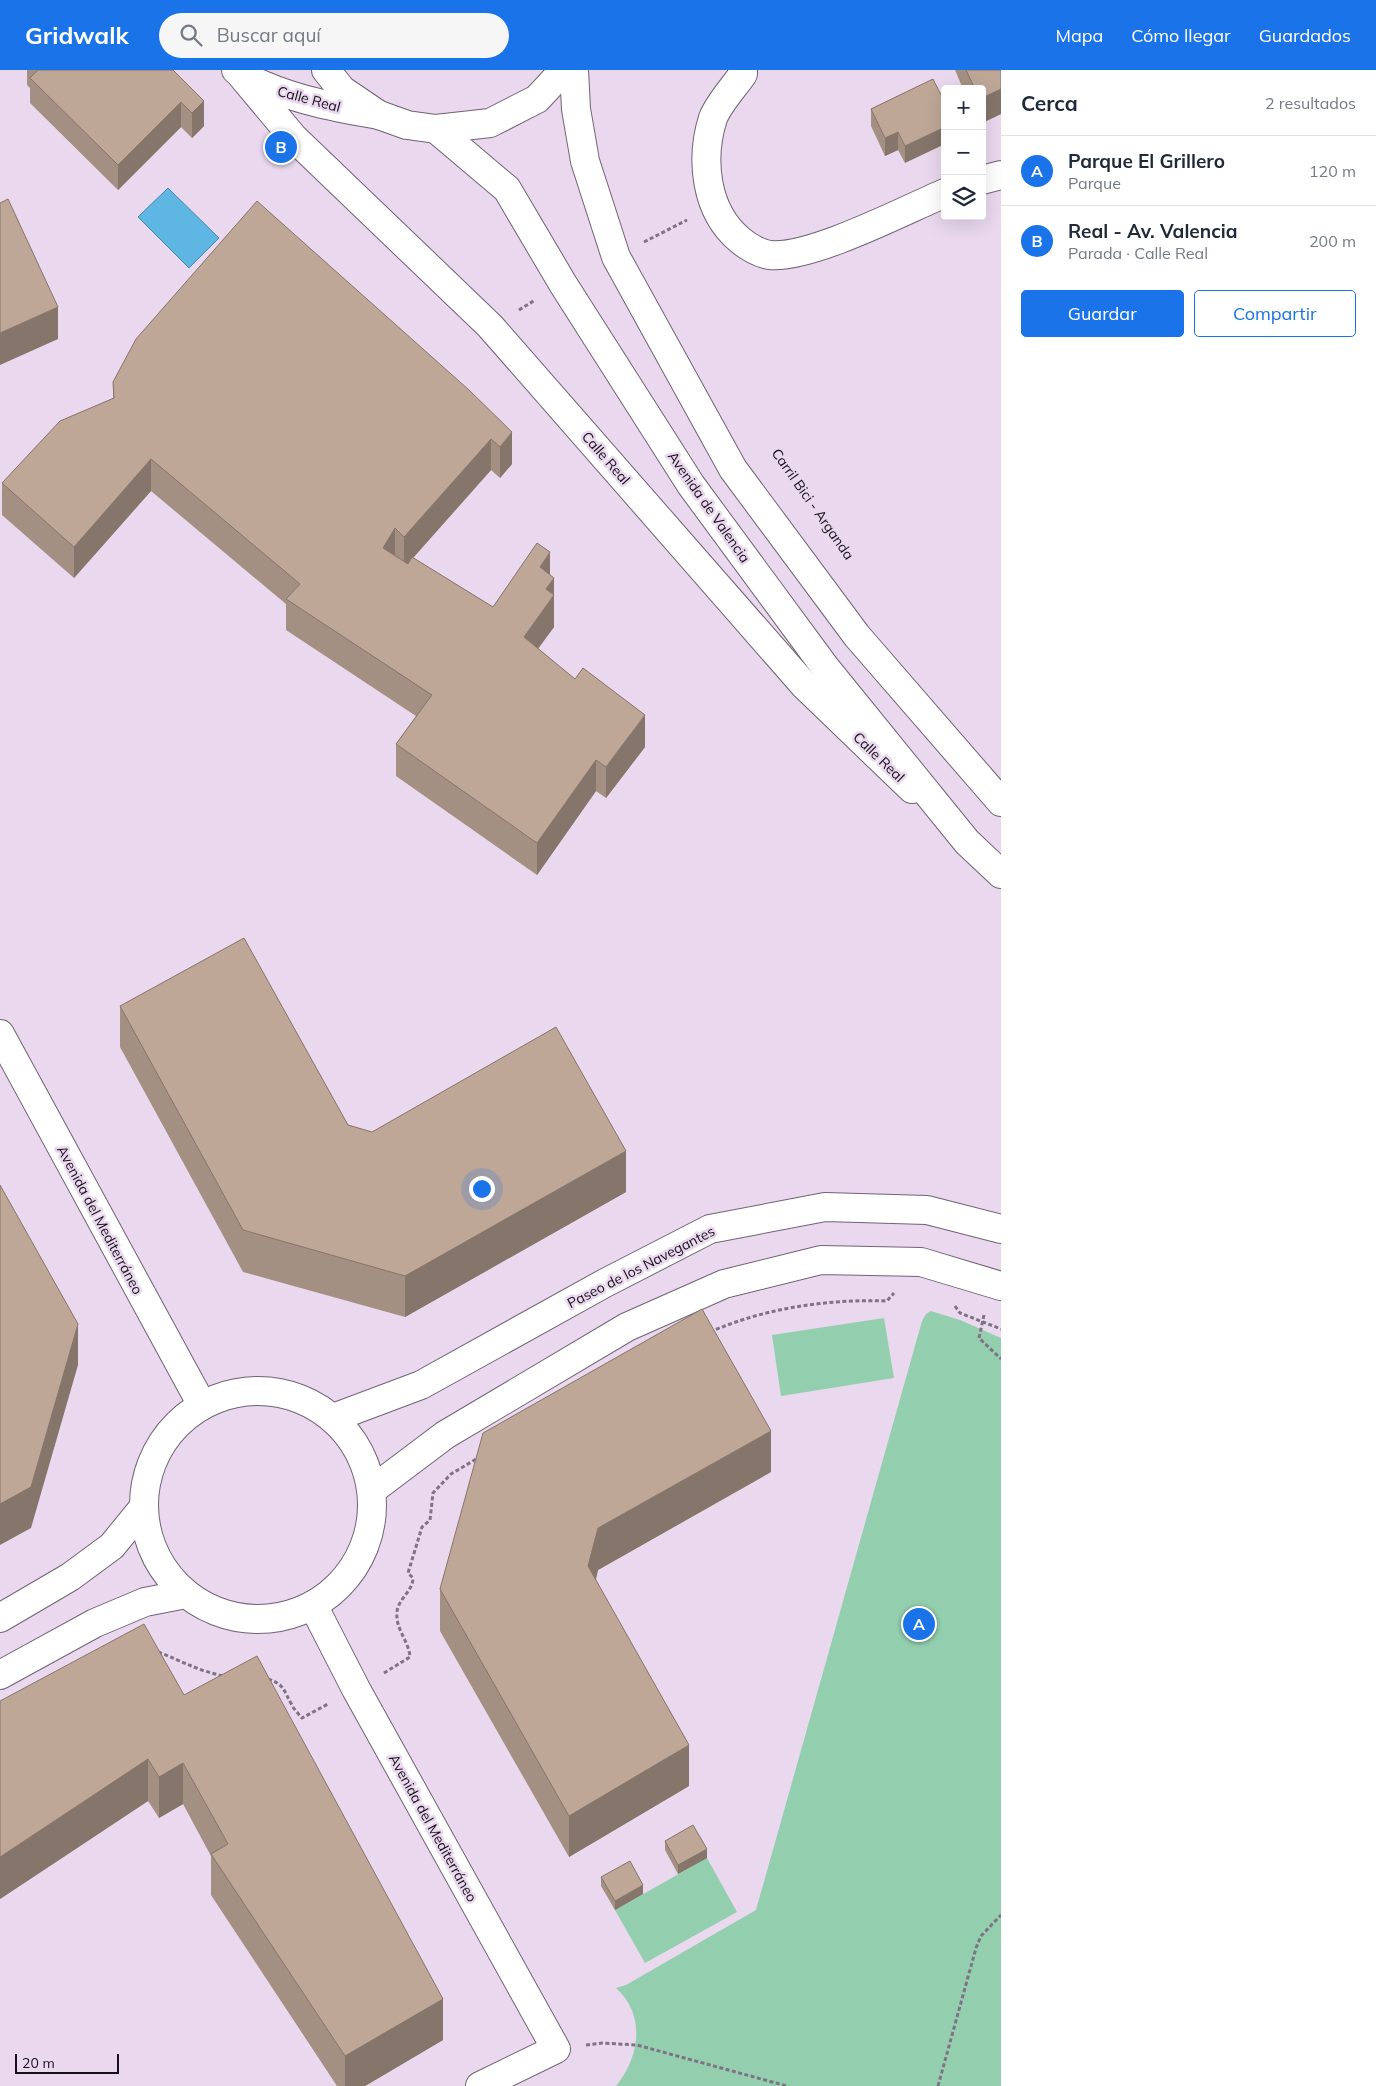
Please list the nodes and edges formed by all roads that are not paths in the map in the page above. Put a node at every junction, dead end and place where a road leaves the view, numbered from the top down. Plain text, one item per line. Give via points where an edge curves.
1 (326, 70) edge
2 (564, 70) edge
3 (574, 70) edge
4 (743, 70) edge
5 (240, 72) edge
6 (379, 114) junction
7 (436, 130) junction
8 (1001, 175) edge
9 (986, 179) edge
10 (941, 195) edge
11 (1001, 802) edge
12 (967, 842) junction
13 (1001, 874) edge
14 (0, 1034) edge
15 (1001, 1229) edge
16 (997, 1284) edge
17 (202, 1405) junction
18 (333, 1418) junction
19 (372, 1490) junction
20 (143, 1508) junction
21 (186, 1594) junction
22 (313, 1605) junction
23 (0, 1618) edge
24 (0, 1675) edge
25 (480, 2086) edge

1 - 6 main road via 342,90
2 - 7 main road via 537,99 490,123
3 - 11 main road via 576,109 585,160 616,257 733,469 857,636
4 - 10 main road via 714,116 706,144 707,173 714,206 728,230 747,246 770,255 805,251
5 - 6 main road, Calle Real via 285,94
5 - 12 main road, Calle Real via 293,137 490,326 805,686
6 - 7 main road via 407,125
7 - 12 main road, Avenida de Valencia via 507,189 563,284 691,484 824,667
8 - 9 main road
12 - 13 main road, Avenida de Valencia
14 - 17 main road, Avenida del Mediterráneo
15 - 18 main road, Paseo de los Navegantes via 927,1210 825,1207 710,1229 605,1282 421,1385
16 - 19 main road via 921,1262 821,1260 724,1284 627,1327 445,1435
17 - 18 main road via 234,1393 269,1391 303,1400
17 - 20 main road via 177,1424 158,1448 146,1477
18 - 19 main road via 352,1439 365,1464
19 - 22 main road via 371,1524 360,1557 340,1584
20 - 21 main road via 148,1540 163,1570
20 - 23 main road via 112,1546 70,1577
21 - 22 main road via 216,1611 248,1619 282,1617
21 - 24 main road via 145,1602 95,1623
22 - 25 main road, Avenida del Mediterráneo via 356,1689 556,2050

